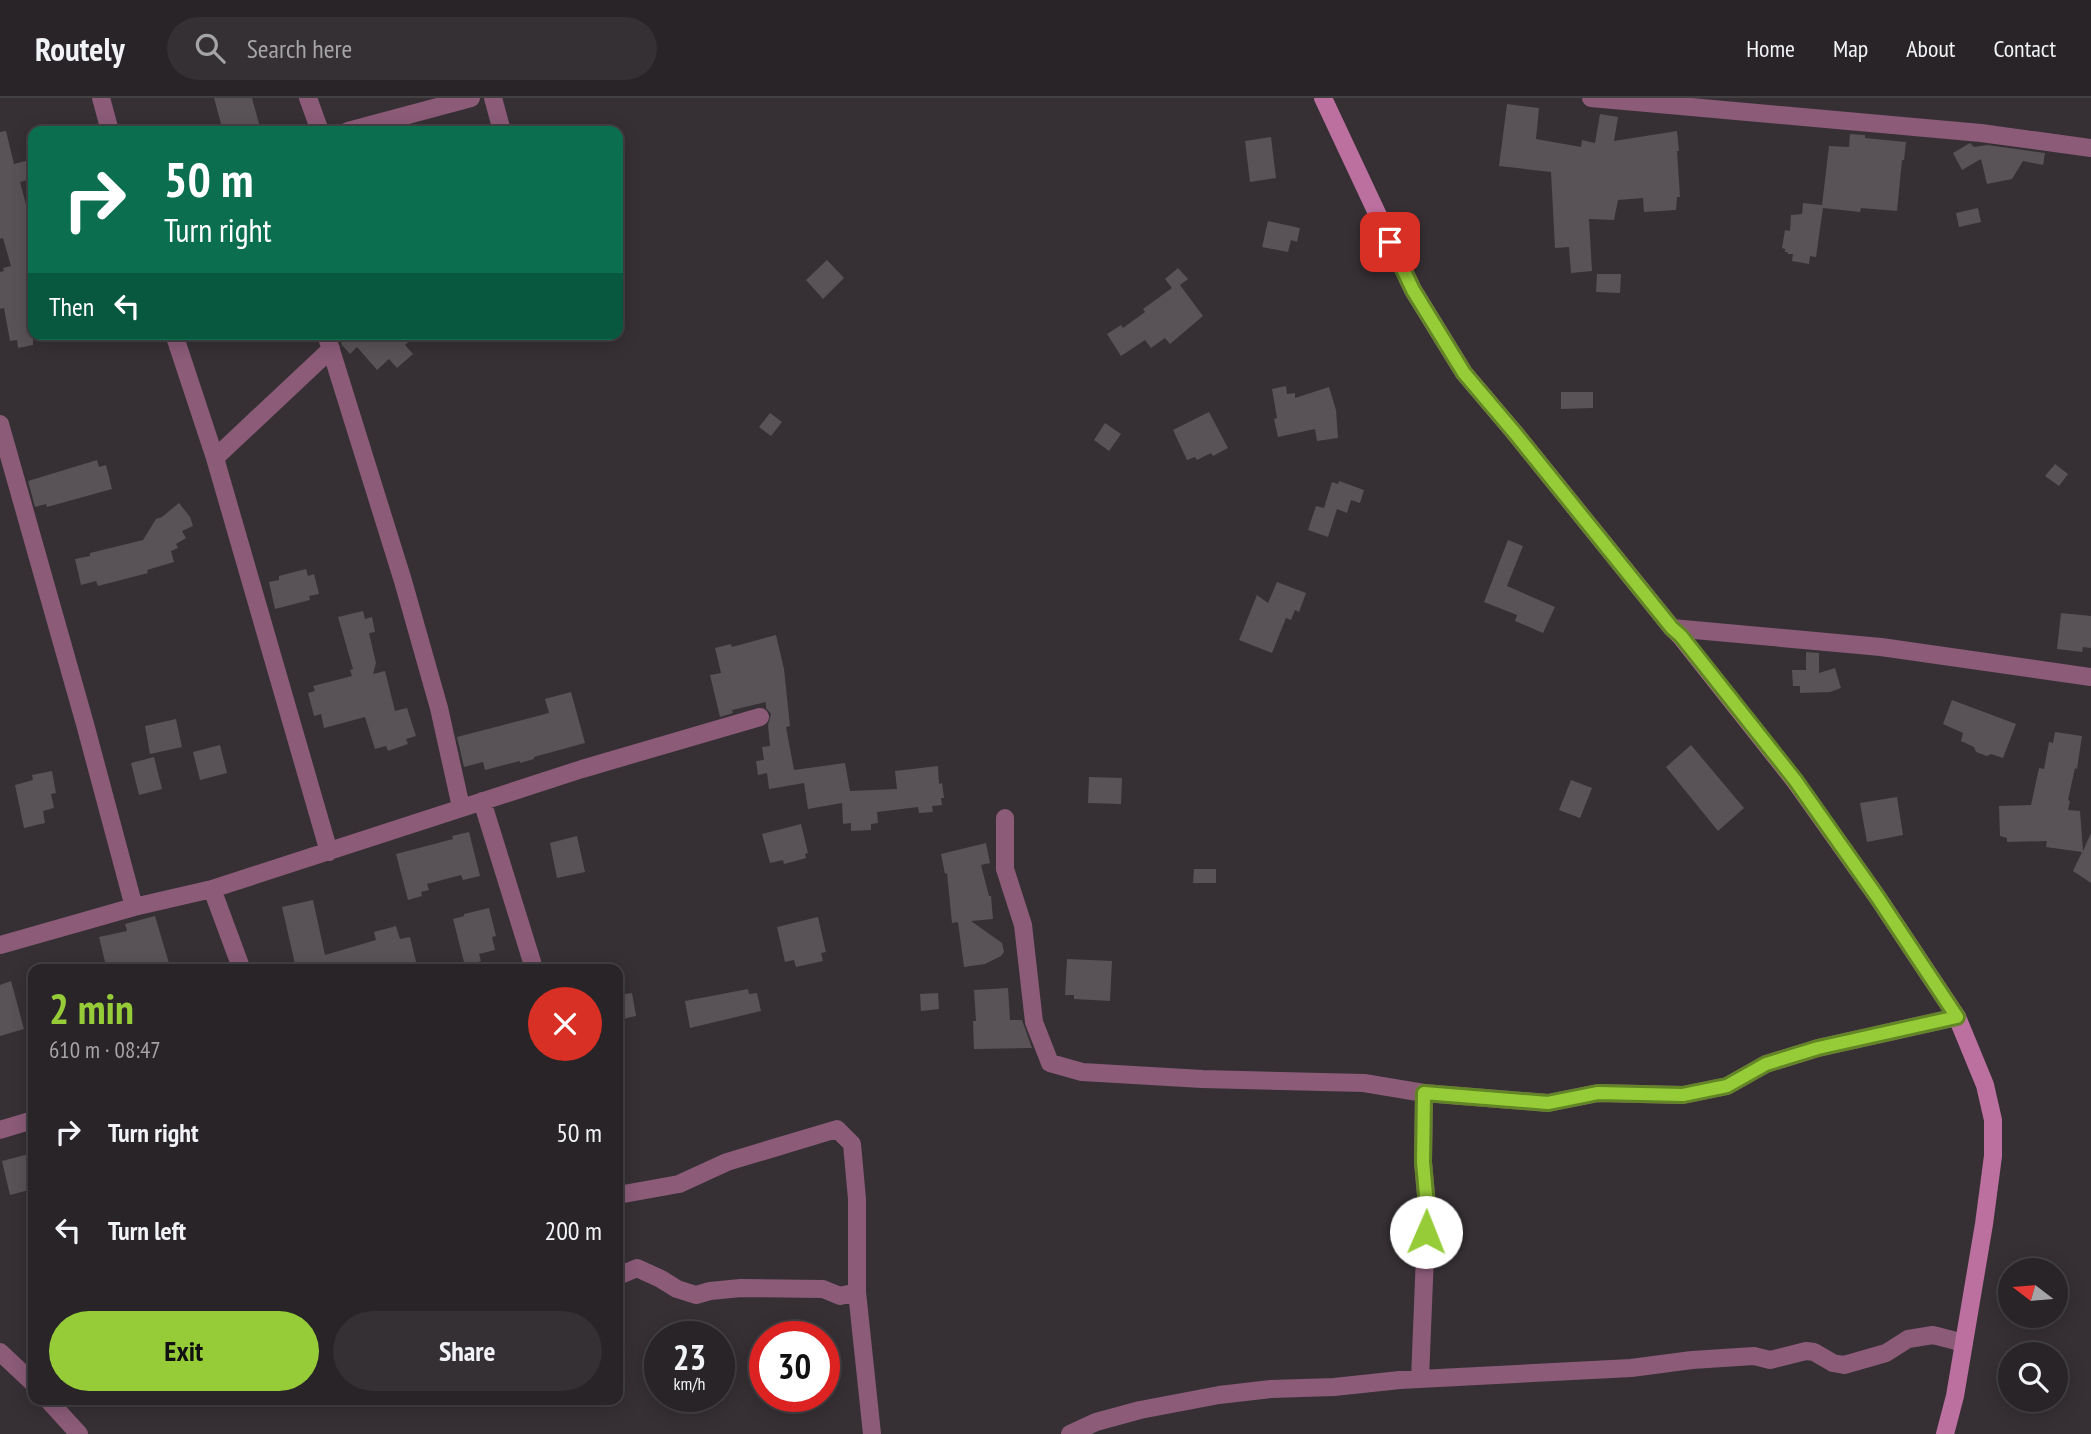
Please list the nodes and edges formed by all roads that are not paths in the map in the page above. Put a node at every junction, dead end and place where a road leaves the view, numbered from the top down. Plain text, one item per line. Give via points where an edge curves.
1 (101, 98) edge
2 (308, 98) edge
3 (471, 98) edge
4 (493, 98) edge
5 (1323, 98) edge
6 (1591, 98) edge
7 (109, 126) edge
8 (318, 126) edge
9 (367, 126) edge
10 (501, 126) edge
11 (2091, 148) edge
12 (176, 340) edge
13 (328, 342) edge
14 (0, 424) edge
15 (215, 458) junction
16 (1672, 628) junction
17 (2091, 677) edge
18 (760, 718) dead end
19 (482, 801) junction
20 (461, 807) junction
21 (1005, 818) dead end
22 (329, 852) junction
23 (212, 888) junction
24 (134, 907) junction
25 (0, 945) edge
26 (240, 964) edge
27 (531, 964) edge
28 (1957, 1017) junction
29 (1424, 1093) junction
30 (28, 1122) edge
31 (0, 1130) edge
32 (623, 1194) edge
33 (623, 1274) edge
34 (857, 1292) junction
35 (1964, 1343) junction
36 (0, 1352) edge
37 (28, 1379) edge
38 (1420, 1379) junction
39 (53, 1405) edge
40 (79, 1434) edge
41 (872, 1434) edge
42 (1070, 1434) edge
43 (1945, 1434) edge

1 - 7 street
2 - 8 street
3 - 9 street
4 - 10 street
5 - 16 street via 1413,290 1464,373
6 - 11 street via 1981,133
12 - 15 street
13 - 15 street
13 - 20 street via 403,581
14 - 24 street
15 - 22 street
16 - 17 street via 1881,647
16 - 28 street via 1795,780
18 - 19 street
19 - 20 street
19 - 27 street
20 - 22 street
21 - 29 street via 1005,870 1023,925 1034,1022 1050,1063 1082,1072 1364,1083
22 - 23 street
23 - 24 street
23 - 26 street
24 - 25 street
28 - 29 street via 1818,1048 1766,1064 1727,1086 1683,1095 1598,1093 1548,1103
28 - 35 street via 1985,1085 1993,1120 1993,1156
29 - 38 street via 1427,1206
30 - 31 street
32 - 34 street via 679,1184 727,1162 837,1129 852,1144
33 - 34 street via 637,1268 696,1295 740,1288 823,1289 840,1296
34 - 41 street
35 - 38 street via 1933,1335 1908,1339 1886,1353 1844,1365 1806,1351 1770,1360 1755,1356
35 - 43 street
36 - 37 street
38 - 42 street via 1219,1395 1129,1413
39 - 40 street

